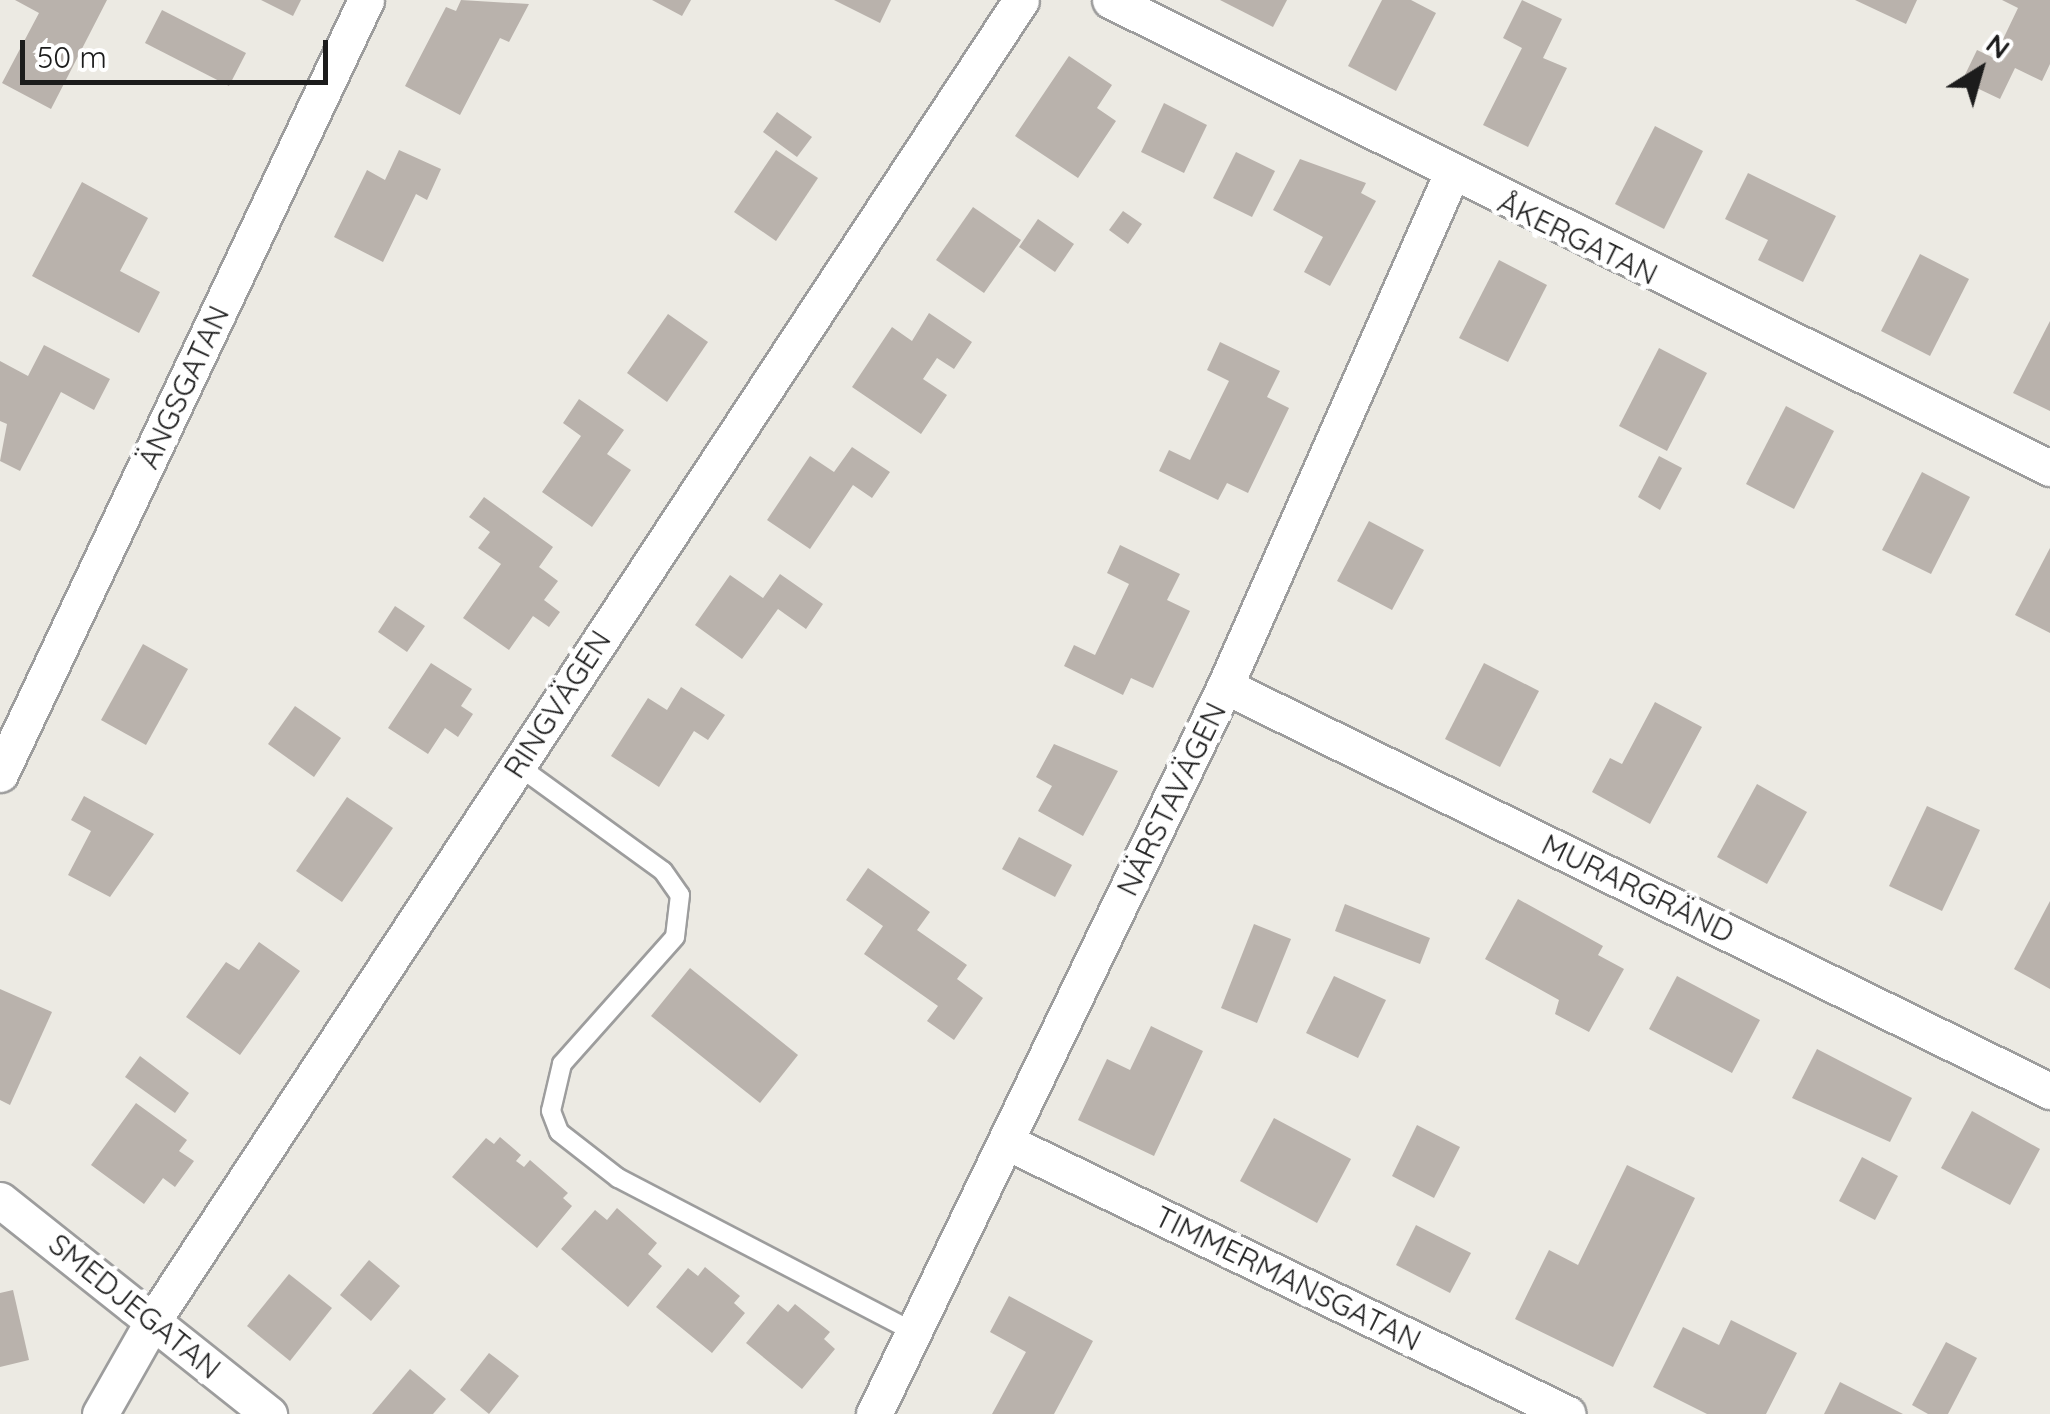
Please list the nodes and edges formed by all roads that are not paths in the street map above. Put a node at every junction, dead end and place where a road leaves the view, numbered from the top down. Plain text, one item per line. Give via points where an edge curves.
1 (366, 0) edge
2 (1021, 0) edge
3 (1110, 0) edge
4 (1450, 175) junction
5 (2050, 468) edge
6 (1226, 686) junction
7 (517, 765) junction
8 (0, 774) edge
9 (2050, 1091) edge
10 (1006, 1142) junction
11 (0, 1200) edge
12 (154, 1319) junction
13 (914, 1332) junction
14 (100, 1414) edge
15 (269, 1414) edge
16 (874, 1414) edge
17 (1568, 1414) edge

1 - 8 street, ÄNGSGATAN
2 - 7 street, RINGVÄGEN
3 - 4 street, ÅKERGATAN
4 - 5 street, ÅKERGATAN
4 - 6 street, NÄRSTAVÄGEN
6 - 9 street, MURARGRÄND
6 - 10 street, NÄRSTAVÄGEN
7 - 12 street, RINGVÄGEN
7 - 13 lane via 662,871 680,895 676,937 562,1064 551,1110 559,1132 618,1178
10 - 13 street, NÄRSTAVÄGEN
10 - 17 street, TIMMERMANSGATAN
11 - 12 street, SMEDJEGATAN
12 - 14 street, RINGVÄGEN
12 - 15 street, SMEDJEGATAN
13 - 16 street, NÄRSTAVÄGEN

